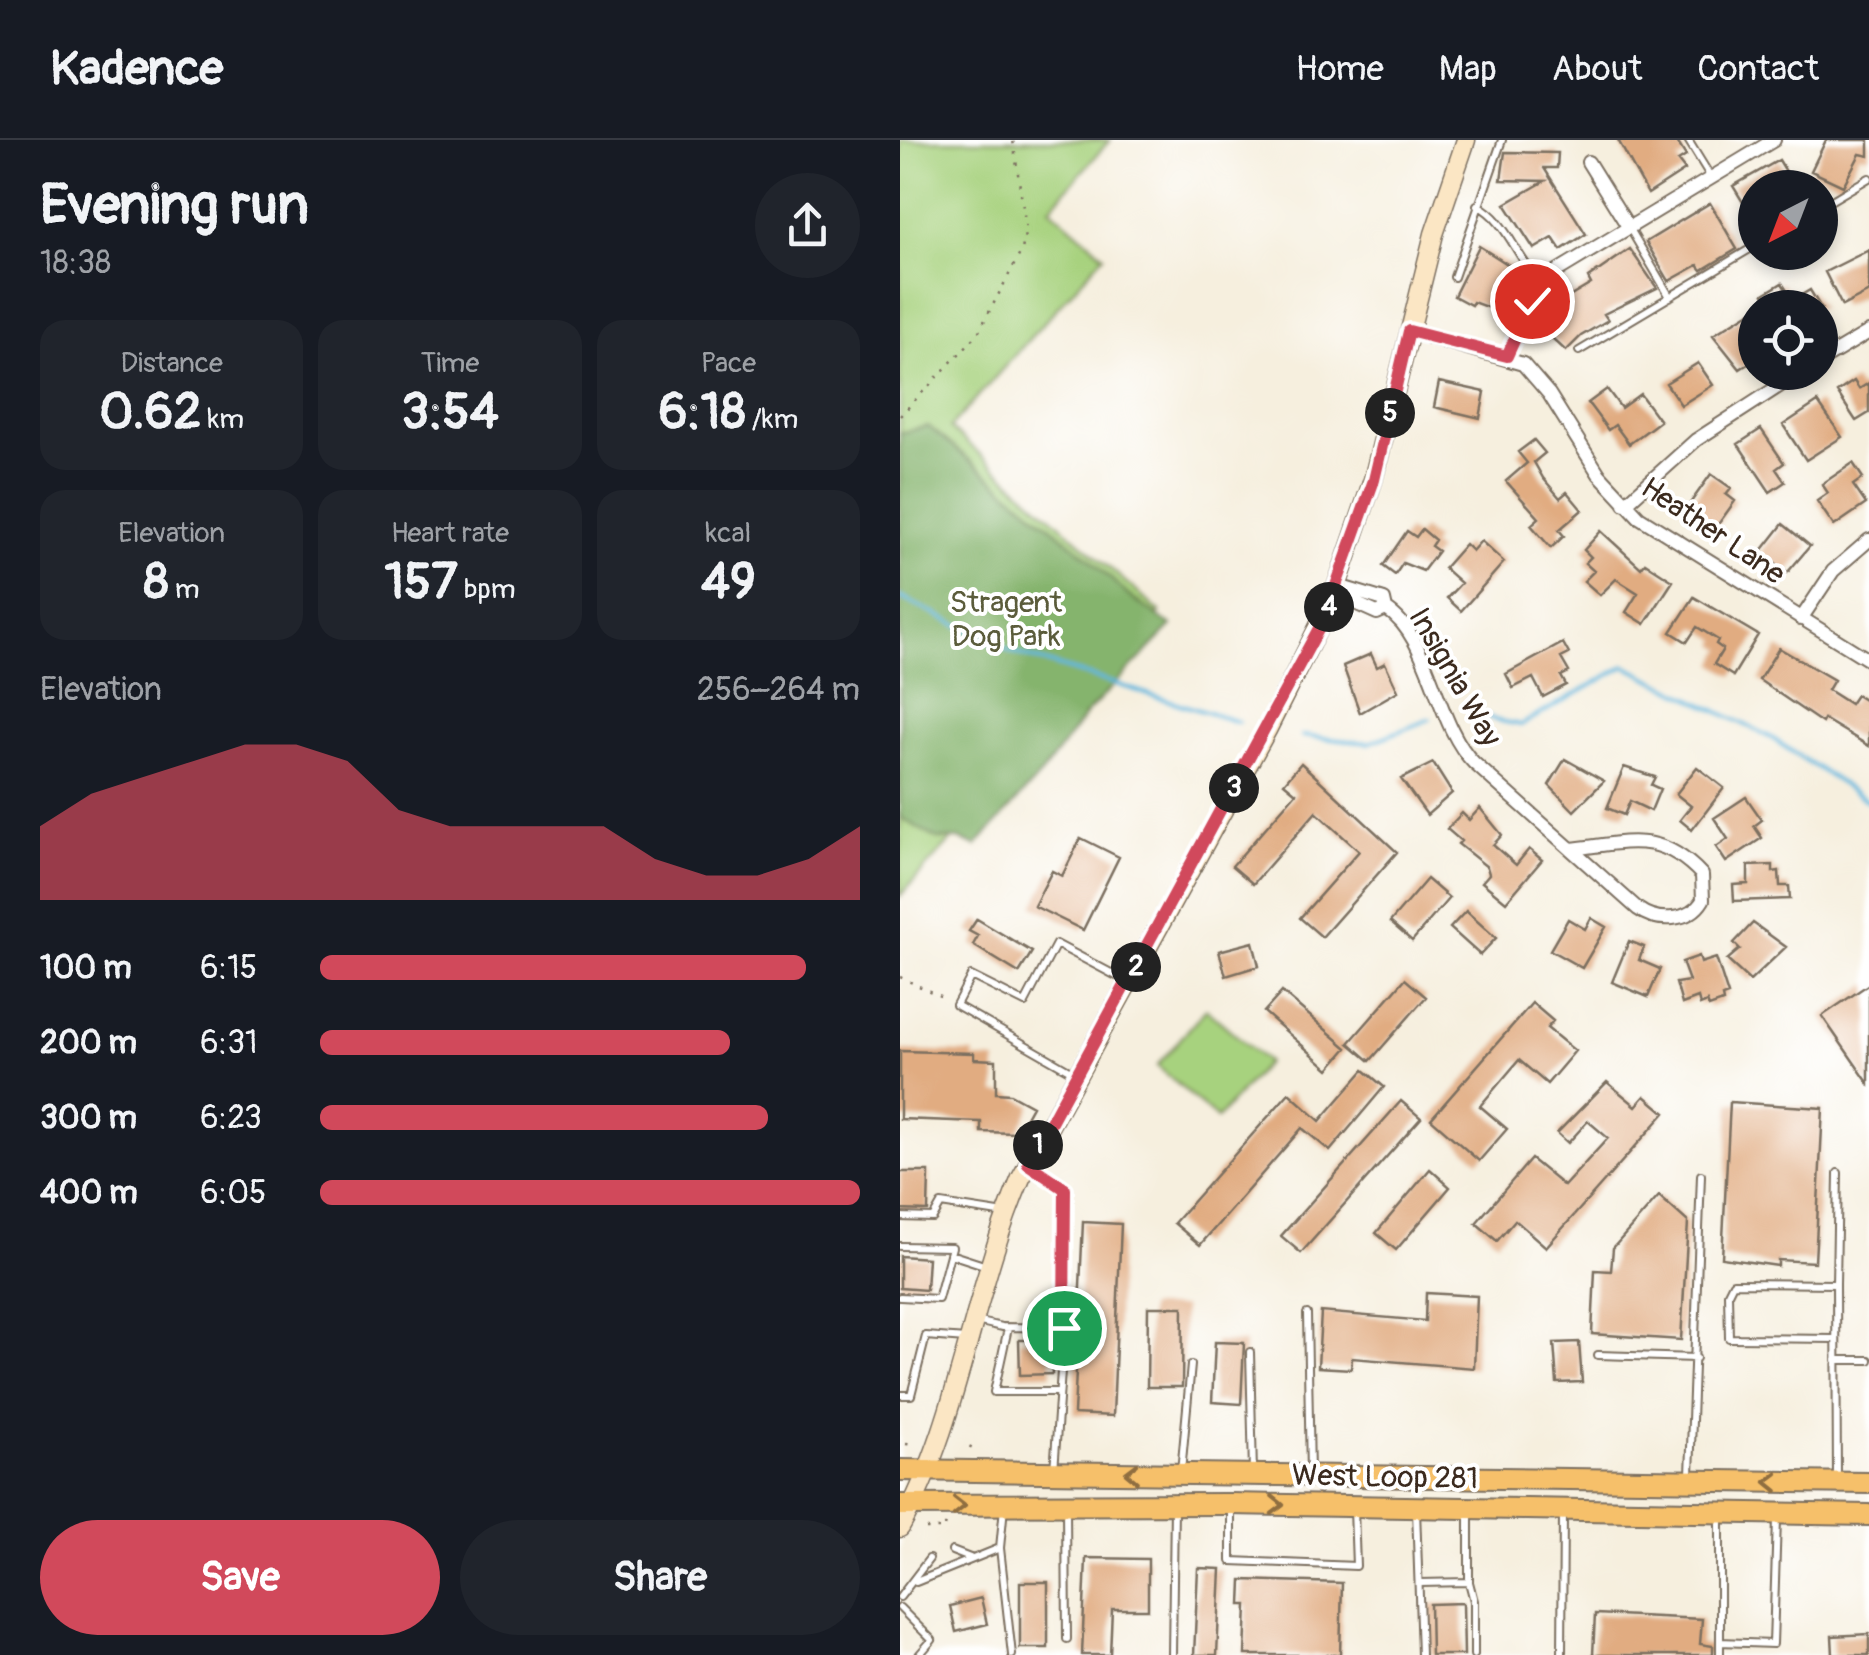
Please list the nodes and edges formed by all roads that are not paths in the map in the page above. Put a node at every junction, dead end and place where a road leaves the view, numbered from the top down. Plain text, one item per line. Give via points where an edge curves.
1 (1466, 140) edge
2 (1502, 140) edge
3 (1688, 140) edge
4 (1774, 140) edge
5 (1588, 162) dead end
6 (1869, 178) edge
7 (1712, 180) junction
8 (1838, 196) edge
9 (1477, 205) junction
10 (1629, 228) junction
11 (1738, 256) edge
12 (1454, 277) dead end
13 (1544, 284) junction
14 (1670, 297) junction
15 (1409, 331) junction
16 (1869, 332) edge
17 (1838, 350) edge
18 (1579, 352) dead end
19 (1507, 356) junction
20 (1773, 390) edge
21 (1625, 504) junction
22 (1869, 540) edge
23 (1338, 586) junction
24 (1801, 619) junction
25 (1869, 660) edge
26 (1571, 850) junction
27 (1127, 982) junction
28 (1076, 1074) junction
29 (1028, 1164) junction
30 (1838, 1173) dead end
31 (1701, 1175) dead end
32 (1006, 1215) junction
33 (900, 1217) edge
34 (900, 1246) edge
35 (950, 1254) junction
36 (988, 1266) junction
37 (1836, 1284) junction
38 (900, 1297) edge
39 (1307, 1314) dead end
40 (973, 1320) junction
41 (1008, 1328) junction
42 (1064, 1328) junction
43 (968, 1339) junction
44 (1836, 1339) junction
45 (1250, 1352) dead end
46 (1598, 1355) dead end
47 (1697, 1358) junction
48 (1836, 1360) junction
49 (1869, 1360) edge
50 (1191, 1364) dead end
51 (1059, 1392) junction
52 (900, 1395) edge
53 (900, 1470) edge
54 (930, 1470) junction
55 (1054, 1472) junction
56 (1181, 1474) junction
57 (1253, 1475) junction
58 (1310, 1475) junction
59 (1689, 1481) junction
60 (1837, 1483) junction
61 (1869, 1483) edge
62 (1174, 1504) junction
63 (1230, 1504) junction
64 (1005, 1505) junction
65 (1066, 1505) junction
66 (906, 1506) edge
67 (1354, 1507) junction
68 (1416, 1508) junction
69 (1469, 1510) junction
70 (1563, 1511) junction
71 (1720, 1512) junction
72 (1777, 1512) junction
73 (1869, 1515) edge
74 (900, 1528) edge
75 (1000, 1548) junction
76 (952, 1551) dead end
77 (971, 1558) junction
78 (929, 1560) dead end
79 (916, 1582) junction
80 (1469, 1582) junction
81 (1420, 1583) junction
82 (900, 1598) edge
83 (900, 1608) edge
84 (1067, 1639) dead end
85 (1720, 1642) junction
86 (919, 1655) edge
87 (1012, 1655) edge
88 (1172, 1655) edge
89 (1421, 1655) edge
90 (1474, 1655) edge
91 (1562, 1655) edge
92 (1720, 1655) edge

1 - 15 main road
2 - 9 lane
3 - 7 lane
4 - 7 street
5 - 10 street
6 - 8 lane
7 - 10 street
9 - 12 lane
9 - 13 lane via 1492,214
10 - 13 street
10 - 14 lane
11 - 14 lane
13 - 19 street
14 - 18 lane
15 - 19 street, Heather Lane
15 - 23 main road via 1374,480
16 - 17 street
19 - 21 street, Heather Lane via 1539,379
20 - 21 street via 1696,440
21 - 24 street, Heather Lane
22 - 24 street via 1833,571
23 - 26 street, Insignia Way via 1358,604 1377,613 1386,609 1408,634 1462,749
23 - 27 main road via 1267,730
24 - 25 street, Heather Lane
26 - 26 street, Insignia Way via 1651,917 1688,914 1703,900 1702,875 1667,846 1640,842
27 - 28 main road
27 - 28 lane via 1056,944 1025,1003 972,976 956,1004
28 - 29 main road
29 - 32 main road
29 - 42 lane via 1065,1189
30 - 37 lane
31 - 47 lane
32 - 33 lane via 941,1204 932,1218
32 - 36 main road
34 - 35 lane via 952,1247
35 - 36 lane
35 - 38 lane via 938,1299
36 - 40 main road
37 - 44 lane
37 - 44 lane via 1733,1283 1728,1308 1729,1338
39 - 58 lane
40 - 41 lane
40 - 43 main road
41 - 42 lane
41 - 51 lane via 994,1392
42 - 51 lane
43 - 52 lane via 926,1336 911,1395
43 - 54 main road
44 - 48 lane
45 - 57 lane
46 - 47 lane
47 - 59 lane
48 - 49 lane
48 - 60 lane
50 - 56 lane
51 - 55 lane
53 - 54 highway, West Loop 281
54 - 55 highway, West Loop 281
54 - 66 main road
56 -> 55 highway, West Loop 281
56 - 57 highway, West Loop 281
57 - 58 highway, West Loop 281
58 - 59 highway, West Loop 281
60 -> 59 highway, West Loop 281
60 - 61 highway, West Loop 281
62 - 63 highway, West Loop 281
62 - 65 highway, West Loop 281
62 - 88 lane
63 -> 67 highway, West Loop 281
63 - 67 lane via 1231,1561 1356,1566
64 - 65 highway, West Loop 281
66 -> 64 highway, West Loop 281
64 - 75 lane
65 - 84 lane
66 - 74 main road
67 - 68 highway, West Loop 281
68 - 69 highway, West Loop 281
68 - 81 lane
69 - 70 highway, West Loop 281
69 - 80 lane
70 - 71 highway, West Loop 281
70 - 91 lane
71 - 72 highway, West Loop 281
71 - 85 lane
72 - 73 highway, West Loop 281
72 - 85 lane via 1774,1644
75 - 77 lane
75 - 87 lane
76 - 77 lane
77 - 79 lane
78 - 79 lane
79 - 82 lane
80 - 81 lane
80 - 90 lane
81 - 89 lane
83 - 86 lane via 932,1640
85 - 92 lane

